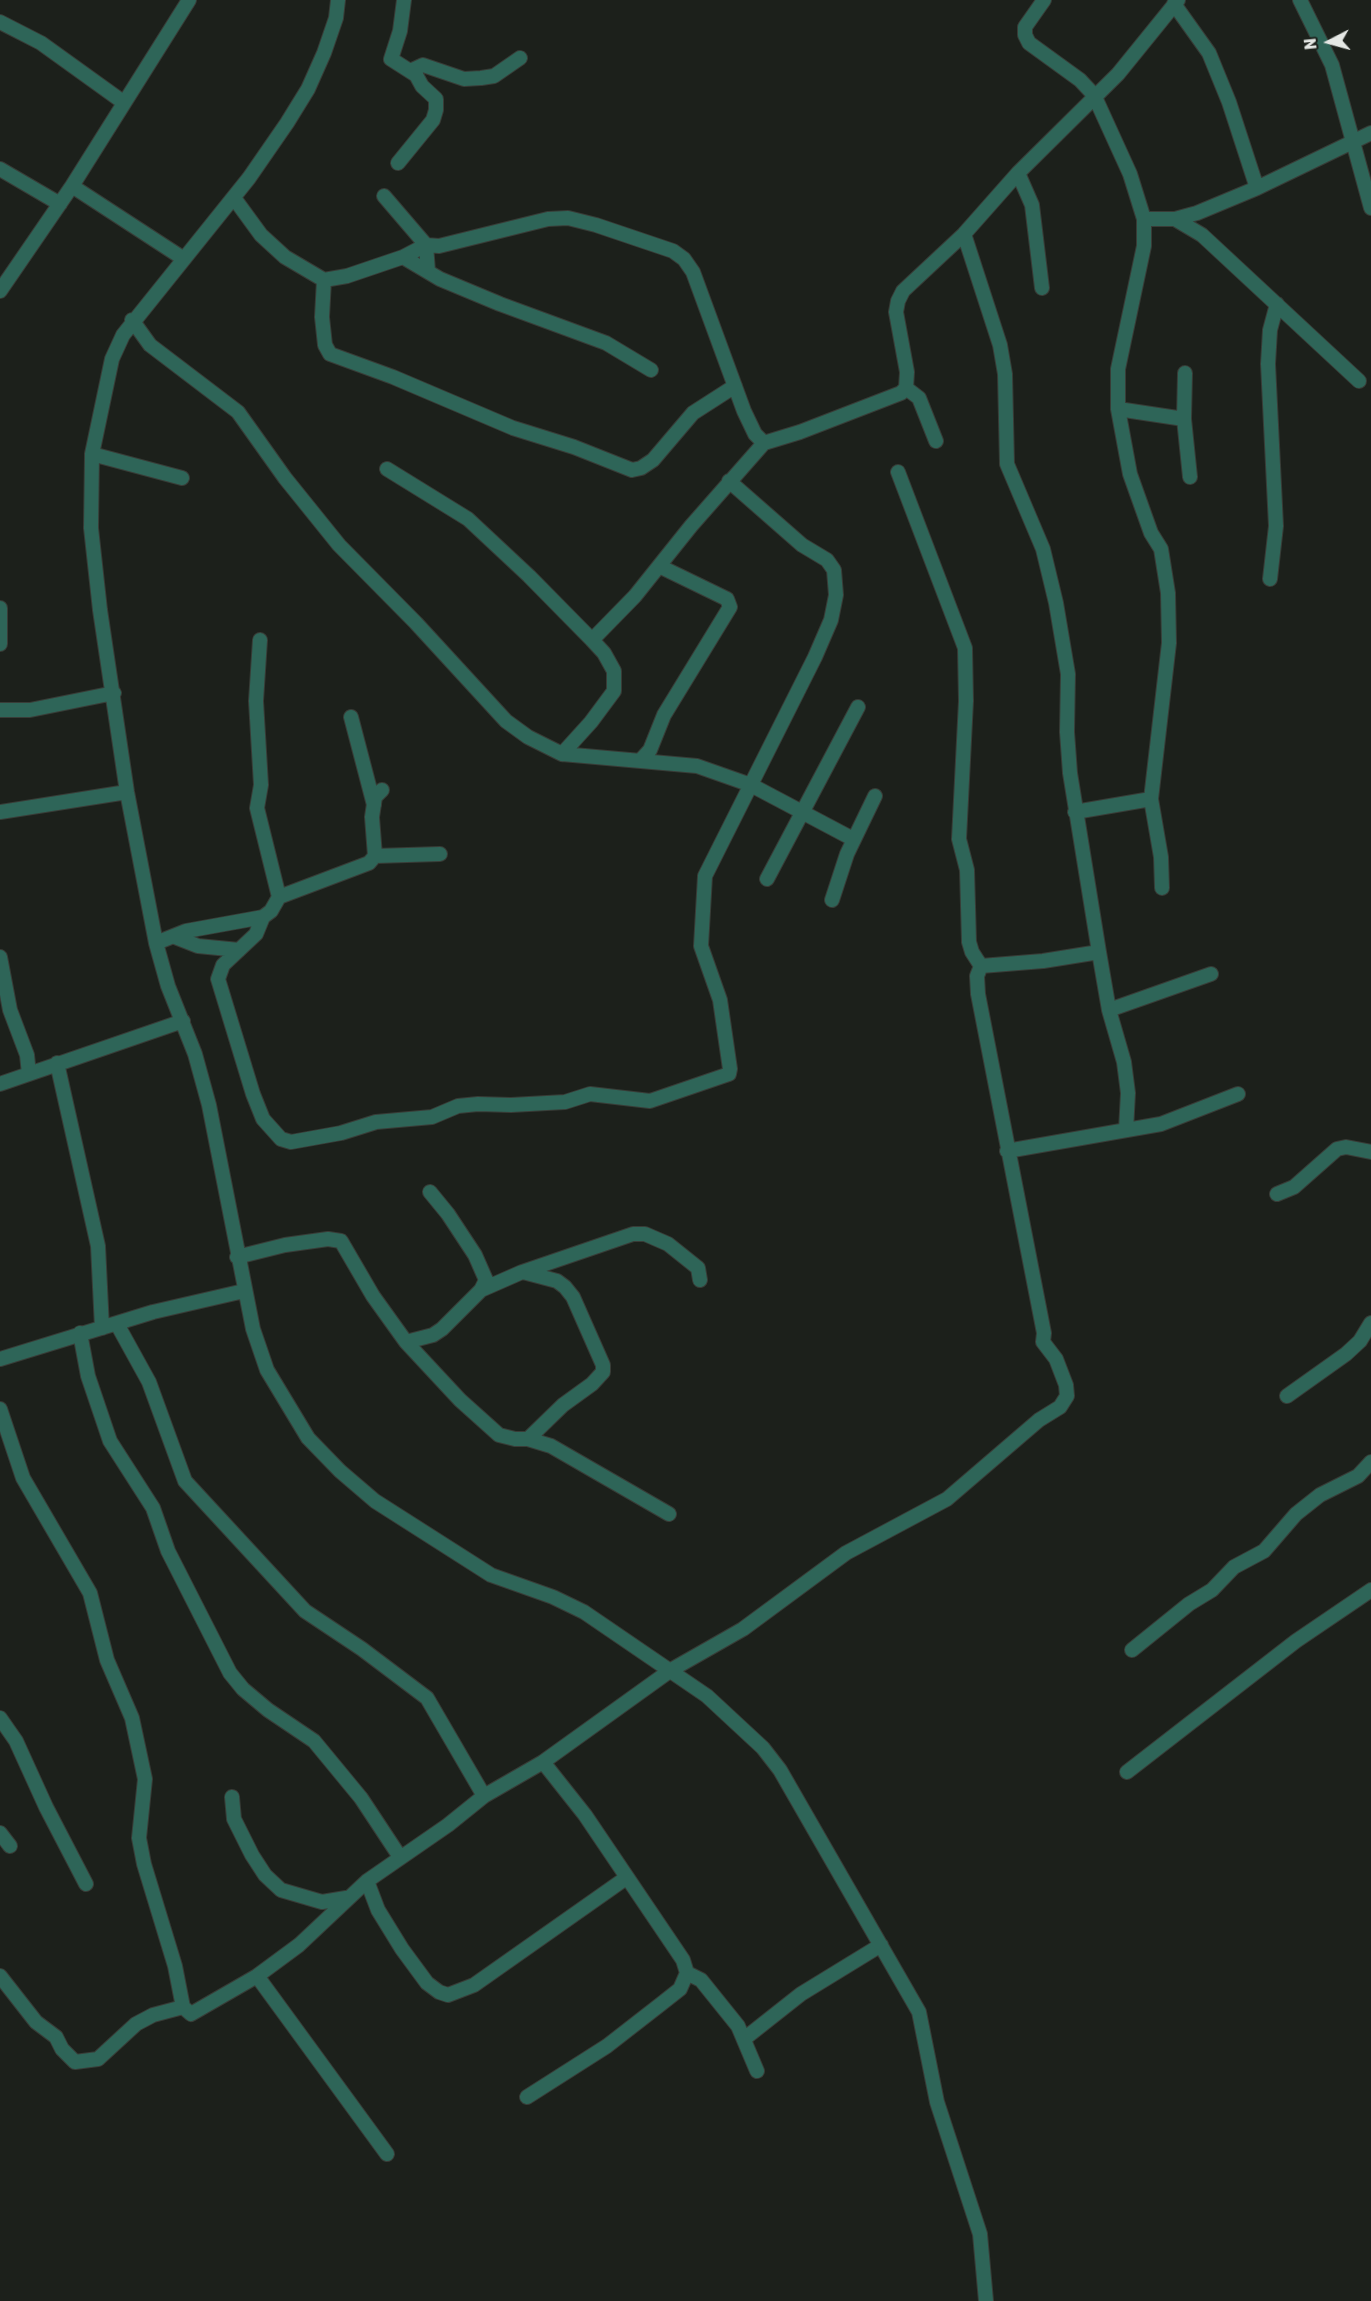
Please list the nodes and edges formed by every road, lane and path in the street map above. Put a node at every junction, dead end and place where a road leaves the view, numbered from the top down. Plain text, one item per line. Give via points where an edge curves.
1 (189, 0) edge
2 (338, 0) edge
3 (404, 0) edge
4 (1044, 0) edge
5 (1300, 0) edge
6 (1176, 2) edge
7 (0, 22) edge
8 (520, 58) dead end
9 (410, 71) junction
10 (1094, 95) junction
11 (123, 102) junction
12 (1371, 133) edge
13 (1351, 141) junction
14 (398, 163) dead end
15 (0, 169) edge
16 (1018, 172) junction
17 (72, 186) junction
18 (1257, 188) junction
19 (384, 196) dead end
20 (234, 198) junction
21 (60, 204) junction
22 (1371, 208) edge
23 (1144, 219) junction
24 (1175, 219) junction
25 (964, 234) junction
26 (426, 245) junction
27 (403, 257) junction
28 (184, 259) junction
29 (428, 271) junction
30 (324, 280) junction
31 (1042, 288) dead end
32 (0, 291) edge
33 (1277, 304) junction
34 (132, 320) junction
35 (651, 370) dead end
36 (1185, 373) dead end
37 (1359, 381) dead end
38 (735, 386) junction
39 (906, 388) junction
40 (1118, 409) junction
41 (1185, 419) junction
42 (936, 441) dead end
43 (764, 443) junction
44 (92, 454) junction
45 (387, 469) dead end
46 (898, 472) dead end
47 (1190, 477) dead end
48 (182, 478) dead end
49 (729, 481) junction
50 (659, 566) junction
51 (1270, 579) dead end
52 (0, 608) edge
53 (260, 640) dead end
54 (592, 640) junction
55 (0, 645) edge
56 (114, 693) junction
57 (858, 707) dead end
58 (2, 709) edge
59 (351, 717) dead end
60 (562, 754) junction
61 (640, 761) junction
62 (751, 785) junction
63 (382, 790) dead end
64 (127, 792) junction
65 (875, 796) dead end
66 (1150, 799) junction
67 (374, 804) junction
68 (0, 812) edge
69 (1075, 812) junction
70 (800, 813) junction
71 (853, 839) junction
72 (440, 854) dead end
73 (375, 856) junction
74 (766, 879) dead end
75 (1162, 888) dead end
76 (279, 897) junction
77 (832, 900) dead end
78 (263, 917) junction
79 (175, 937) junction
80 (156, 943) junction
81 (239, 950) junction
82 (1099, 952) junction
83 (0, 957) edge
84 (981, 966) junction
85 (1210, 974) dead end
86 (1109, 1010) junction
87 (183, 1021) junction
88 (57, 1063) junction
89 (30, 1074) junction
90 (0, 1084) edge
91 (1238, 1094) dead end
92 (1126, 1130) junction
93 (1007, 1151) junction
94 (1371, 1152) edge
95 (430, 1192) dead end
96 (1277, 1194) dead end
97 (237, 1257) junction
98 (522, 1272) junction
99 (700, 1280) dead end
100 (481, 1290) junction
101 (243, 1291) junction
102 (1371, 1323) edge
103 (117, 1324) junction
104 (102, 1328) junction
105 (80, 1333) junction
106 (406, 1342) junction
107 (0, 1359) edge
108 (1287, 1396) dead end
109 (0, 1409) edge
110 (528, 1439) junction
111 (1371, 1462) edge
112 (669, 1514) dead end
113 (1371, 1590) edge
114 (1132, 1650) dead end
115 (671, 1670) junction
116 (0, 1718) edge
117 (543, 1762) junction
118 (1127, 1772) dead end
119 (484, 1796) junction
120 (232, 1797) dead end
121 (0, 1833) edge
122 (10, 1846) dead end
123 (400, 1857) junction
124 (626, 1878) junction
125 (367, 1881) junction
126 (86, 1884) dead end
127 (346, 1898) junction
128 (881, 1945) junction
129 (687, 1973) junction
130 (0, 1976) edge
131 (257, 1976) junction
132 (183, 2007) junction
133 (744, 2039) junction
134 (757, 2071) dead end
135 (527, 2097) dead end
136 (387, 2154) dead end
137 (986, 2301) edge

1 - 11 street
2 - 20 street via 336,18 308,89
3 - 9 street via 391,59
4 - 10 street via 1025,27 1029,43
5 - 13 street via 1332,65
6 - 10 street via 1128,63
6 - 18 street via 1209,53
7 - 11 street via 40,44
8 - 9 street via 494,76 481,78 464,79 423,65
9 - 14 street via 436,99 436,110 433,120
10 - 16 street
10 - 23 street via 1130,174
11 - 17 street
12 - 13 street
13 - 18 street
13 - 22 street
15 - 21 street
16 - 25 street
16 - 31 street via 1032,205
17 - 21 street
17 - 28 street
18 - 24 street
19 - 26 street
20 - 28 street
20 - 30 street via 261,235 285,256
21 - 32 street
23 - 24 street
23 - 40 street via 1144,246 1118,369
24 - 33 street via 1202,235
25 - 39 street via 903,291 898,301 897,330 908,380
25 - 69 street via 1000,345 1005,374 1007,464 1043,549 1056,603 1068,674 1067,732
26 - 27 street
26 - 29 street
26 - 38 street via 440,246 537,221 568,218 673,251 693,272
27 - 29 street
27 - 30 street
28 - 34 street
29 - 35 street via 500,304 606,343
30 - 38 street via 322,317 330,354 513,428 632,470 653,460 693,413
33 - 37 street
33 - 51 street via 1270,330 1268,364 1276,526
34 - 44 street via 112,359
34 - 60 street via 150,345 238,412 339,545 416,622 506,722
36 - 41 street
38 - 43 street via 755,434
39 - 42 street via 919,398
39 - 43 street
40 - 41 street
40 - 66 street via 1130,474 1151,533 1161,549 1168,593 1169,643
41 - 47 street
43 - 49 street
44 - 48 street
44 - 56 street via 91,528
45 - 54 street via 468,519
46 - 84 street via 965,648 959,839 967,870 969,942
49 - 50 street
49 - 62 street via 802,545 827,560 836,580 831,620
50 - 54 street
50 - 61 street via 727,600 730,607 664,715 650,750
52 - 55 street
53 - 76 street via 256,701 261,784 257,808
54 - 60 street via 614,670 614,691
56 - 58 street via 59,706
56 - 64 street
57 - 70 street
59 - 67 street
60 - 61 street
61 - 62 street via 687,764
62 - 70 street
62 - 81 street via 703,887 701,946 720,1000 730,1069 723,1078 650,1101 590,1094 565,1102 458,1106 432,1117 376,1122 291,1142 281,1139 263,1119 220,988 218,979 223,965
63 - 67 street
64 - 68 street
64 - 80 street
65 - 71 street
66 - 69 street
66 - 75 street via 1161,857
67 - 73 street
69 - 82 street
70 - 71 street
70 - 74 street
71 - 77 street
72 - 73 street
73 - 76 street via 369,863
76 - 78 street
78 - 79 street via 186,931
78 - 81 street via 256,934
79 - 80 street
79 - 81 street via 198,946
80 - 87 street
82 - 84 street
82 - 86 street
83 - 89 street via 10,1010
84 - 93 street via 978,994
85 - 86 street
86 - 92 street via 1124,1062 1128,1093
87 - 88 street
87 - 97 street via 209,1105
88 - 89 street
88 - 104 street via 98,1246
89 - 90 street
91 - 92 street via 1187,1116
92 - 93 street
93 - 115 street via 1043,1342 1056,1359 1066,1385 1067,1396 1060,1407 1039,1420 947,1499 846,1553 743,1629
94 - 96 street via 1337,1149 1294,1187
95 - 100 street via 484,1269 486,1280
97 - 101 street
97 - 106 street via 285,1245 341,1240 373,1296
98 - 99 street via 633,1233 668,1244 698,1268
98 - 100 street
98 - 110 street via 557,1281 565,1287 603,1365 603,1372 592,1384
100 - 106 street via 433,1335
101 - 103 street
101 - 115 street via 267,1371 283,1401 308,1438 340,1471 375,1501 449,1550 491,1575 584,1612
102 - 108 street via 1346,1354
103 - 104 street
103 - 119 street via 150,1382 185,1481 306,1611 427,1698
104 - 105 street
105 - 107 street
105 - 123 street via 88,1376 110,1441 153,1508 168,1551 230,1673 268,1710 314,1741 361,1798
106 - 110 street via 499,1435
109 - 132 street via 23,1478 90,1593 107,1660 132,1718 145,1779 139,1838
110 - 112 street via 551,1446
111 - 114 street via 1358,1476 1320,1495 1296,1514 1264,1551 1234,1568 1212,1590
113 - 118 street via 1296,1641
115 - 117 street
115 - 128 street via 707,1696 763,1748 780,1770
116 - 126 street via 16,1741
117 - 119 street
117 - 124 street via 585,1815
119 - 123 street
120 - 127 street via 234,1819 243,1838 265,1875 281,1890 322,1902
121 - 122 street
123 - 125 street
124 - 125 street via 474,1985 448,1995 427,1983 402,1948 378,1910
124 - 129 street via 683,1960
125 - 127 street
127 - 131 street via 315,1932
128 - 133 street via 801,1995
128 - 137 street via 919,2012 937,2102 980,2234
129 - 133 street via 701,1980 724,2006
129 - 135 street via 680,1989 607,2046
130 - 132 street via 36,2022 56,2037 75,2062 98,2059 136,2024
131 - 132 street via 197,2012 186,2013
131 - 136 street
133 - 134 street

